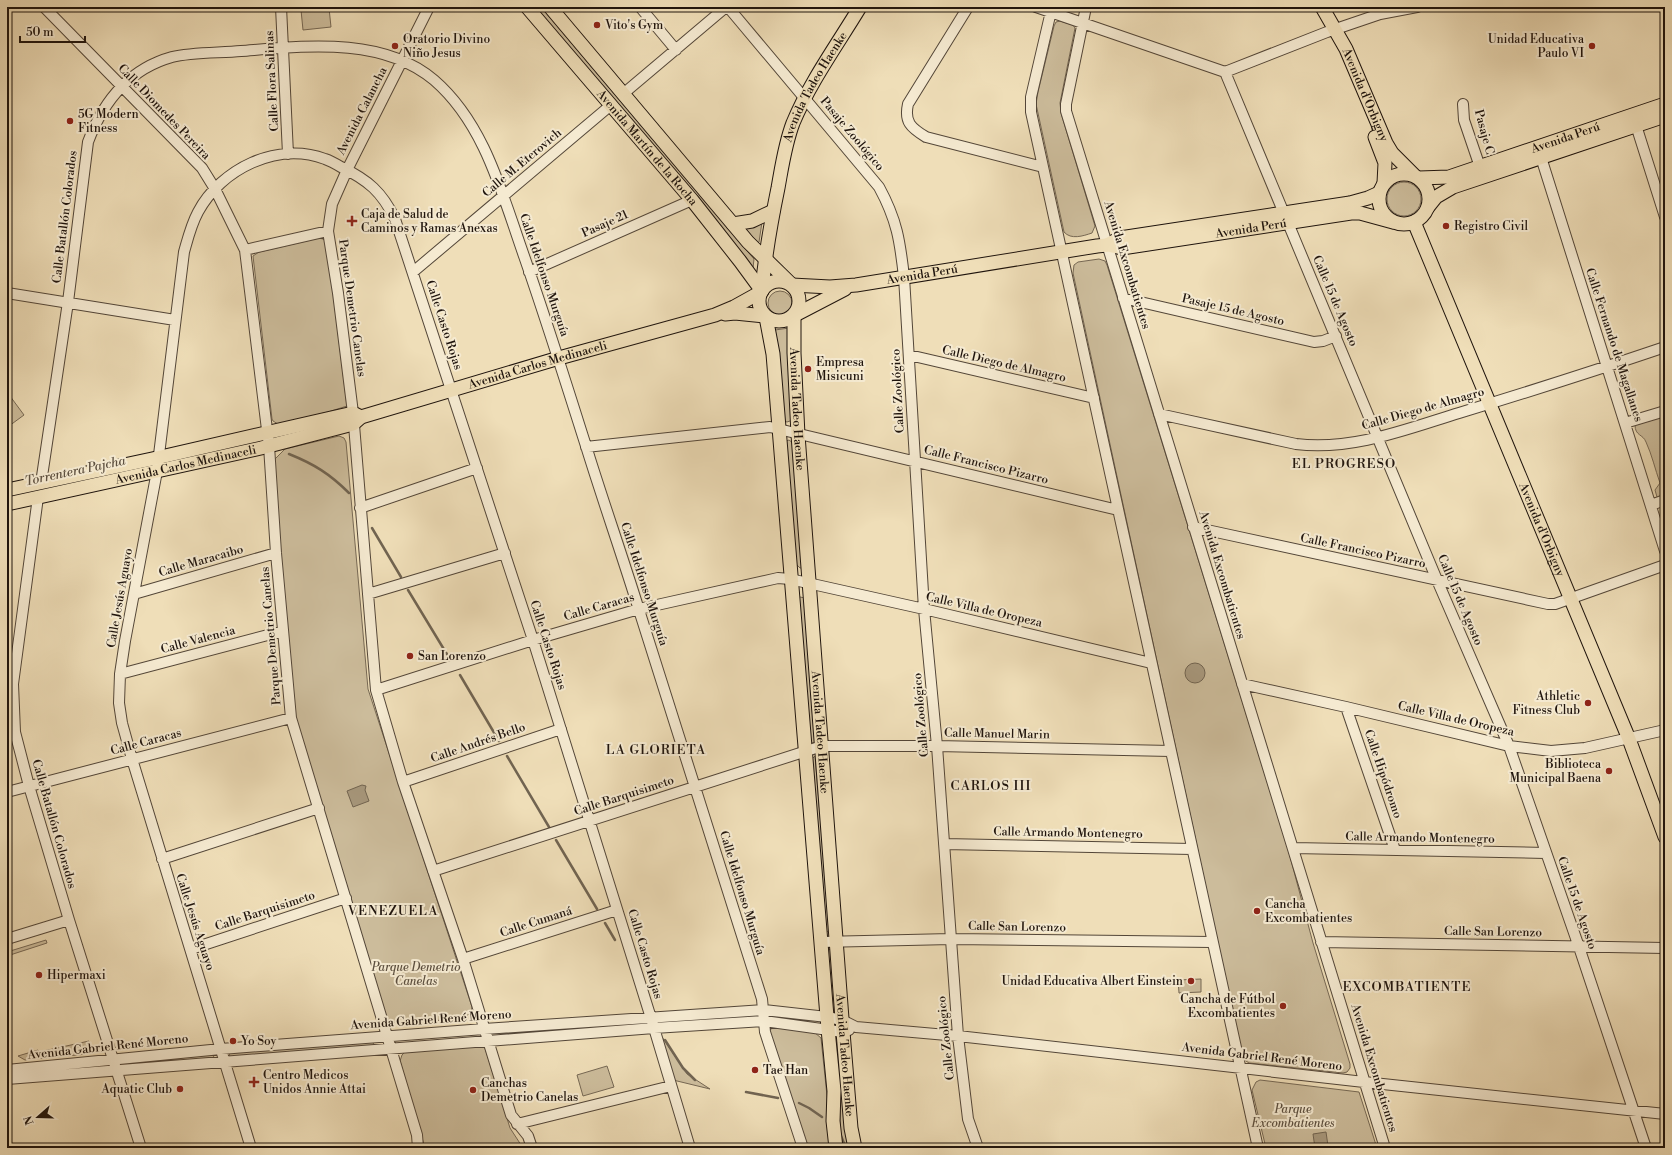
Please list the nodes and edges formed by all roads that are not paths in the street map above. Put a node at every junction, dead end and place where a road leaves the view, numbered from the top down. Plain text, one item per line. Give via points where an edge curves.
1 (44, 7) edge
2 (282, 7) edge
3 (429, 7) edge
4 (527, 7) edge
5 (550, 7) edge
6 (640, 7) edge
7 (727, 7) edge
8 (860, 7) edge
9 (968, 7) edge
10 (1036, 7) edge
11 (1086, 7) edge
12 (1313, 7) edge
13 (1322, 7) edge
14 (1417, 7) edge
15 (1052, 9) edge
16 (1083, 22) junction
17 (1331, 30) junction
18 (284, 48) junction
19 (676, 50) junction
20 (402, 61) junction
21 (1225, 72) junction
22 (121, 87) junction
23 (623, 94) junction
24 (804, 98) junction
25 (1463, 104) dead end
26 (1665, 104) edge
27 (611, 105) junction
28 (1665, 116) edge
29 (1635, 120) junction
30 (1539, 152) junction
31 (288, 154) junction
32 (1043, 167) junction
33 (1480, 167) junction
34 (347, 170) junction
35 (1417, 177) junction
36 (1382, 188) junction
37 (214, 189) junction
38 (503, 196) junction
39 (692, 200) junction
40 (1428, 207) junction
41 (773, 211) junction
42 (1286, 217) junction
43 (1665, 217) edge
44 (1393, 222) junction
45 (1414, 222) junction
46 (733, 224) junction
47 (328, 231) junction
48 (1107, 245) junction
49 (245, 250) junction
50 (1062, 251) junction
51 (765, 260) junction
52 (413, 272) junction
53 (530, 272) junction
54 (904, 277) junction
55 (791, 285) junction
56 (856, 285) junction
57 (762, 291) junction
58 (7, 293) edge
59 (1123, 298) junction
60 (68, 302) junction
61 (715, 315) junction
62 (795, 315) junction
63 (766, 317) junction
64 (175, 320) junction
65 (1336, 336) junction
66 (1665, 347) edge
67 (909, 354) junction
68 (559, 358) junction
69 (1607, 366) junction
70 (452, 390) junction
71 (1094, 398) junction
72 (1490, 404) junction
73 (1665, 411) edge
74 (1159, 414) junction
75 (355, 418) junction
76 (1625, 424) junction
77 (779, 429) junction
78 (267, 433) junction
79 (798, 435) junction
80 (1378, 437) junction
81 (269, 446) junction
82 (586, 448) junction
83 (159, 457) junction
84 (915, 461) junction
85 (477, 468) junction
86 (157, 471) junction
87 (41, 483) junction
88 (7, 490) edge
89 (38, 497) junction
90 (1665, 500) edge
91 (7, 504) edge
92 (1651, 505) junction
93 (360, 508) junction
94 (1118, 510) junction
95 (1193, 527) junction
96 (1665, 551) edge
97 (276, 553) junction
98 (505, 553) junction
99 (1665, 565) edge
100 (790, 579) junction
101 (1437, 580) junction
102 (810, 584) junction
103 (134, 594) junction
104 (368, 594) junction
105 (1570, 597) junction
106 (639, 609) junction
107 (924, 609) junction
108 (283, 630) junction
109 (533, 640) junction
110 (1151, 663) junction
111 (120, 674) junction
112 (1242, 684) junction
113 (376, 690) junction
114 (1346, 707) junction
115 (291, 718) junction
116 (561, 729) junction
117 (1665, 730) edge
118 (1629, 739) junction
119 (822, 746) junction
120 (937, 746) junction
121 (1509, 746) junction
122 (805, 751) junction
123 (1171, 751) junction
124 (132, 759) junction
125 (403, 782) junction
126 (29, 786) junction
127 (695, 786) junction
128 (7, 792) edge
129 (319, 808) junction
130 (589, 820) junction
131 (1665, 838) edge
132 (944, 844) junction
133 (1293, 848) junction
134 (1192, 849) junction
135 (1394, 850) junction
136 (1546, 853) junction
137 (162, 860) junction
138 (433, 871) junction
139 (346, 898) junction
140 (617, 910) junction
141 (69, 920) junction
142 (7, 939) edge
143 (951, 939) junction
144 (836, 941) junction
145 (821, 942) junction
146 (1212, 942) junction
147 (1321, 942) junction
148 (1579, 947) junction
149 (1665, 948) edge
150 (191, 949) junction
151 (463, 959) junction
152 (764, 1010) junction
153 (764, 1021) junction
154 (653, 1023) junction
155 (827, 1023) junction
156 (843, 1026) junction
157 (484, 1029) junction
158 (387, 1036) junction
159 (958, 1036) junction
160 (488, 1041) junction
161 (221, 1049) junction
162 (391, 1049) junction
163 (113, 1060) junction
164 (225, 1061) junction
165 (1240, 1068) junction
166 (7, 1070) edge
167 (116, 1070) junction
168 (7, 1079) edge
169 (1364, 1082) junction
170 (670, 1086) junction
171 (1633, 1110) junction
172 (1665, 1114) edge
173 (517, 1124) junction
174 (416, 1147) edge
175 (141, 1148) edge
176 (251, 1148) edge
177 (532, 1148) edge
178 (690, 1148) edge
179 (803, 1148) edge
180 (836, 1148) edge
181 (855, 1148) edge
182 (978, 1148) edge
183 (1258, 1148) edge
184 (1385, 1148) edge
185 (1646, 1148) edge

1 - 22 street, Calle Diomedes Pereira
2 - 18 street, Calle Flora Salinas
3 - 20 street, Avenida Calancha
4 - 27 main road, Avenida Martín de la Rocha
5 - 23 main road, Avenida Martín de la Rocha
6 - 19 street
7 - 19 street
7 - 24 street, Pasaje Zoológico
8 - 24 main road, Avenida Tadeo Haenke
9 - 32 street via 908,104 906,114 909,123 926,137
10 - 15 street
11 - 16 street, Avenida Excombatientes
12 - 17 main road, Avenida d'Orbigny
13 - 17 main road, Avenida d'Orbigny
14 - 17 street via 1380,14
15 - 16 street
15 - 32 street via 1030,105
16 - 21 street
16 - 48 street, Avenida Excombatientes via 1066,111
17 - 21 street
17 - 35 main road, Avenida d'Orbigny via 1346,49 1386,143 1392,153
17 - 36 main road, Avenida d'Orbigny via 1383,157 1385,169
18 - 20 street, Calle Batallón Colorados via 361,49
18 - 22 street, Calle Batallón Colorados via 175,56 156,63
18 - 31 street, Calle Flora Salinas
19 - 23 street
20 - 34 street, Avenida Calancha
20 - 38 street, Calle Idelfonso Murguía via 435,81 467,116 480,139
21 - 42 street, Calle 15 de Agosto
22 - 37 street, Calle Diomedes Pereira via 202,168
22 - 60 street, Calle Batallón Colorados via 96,120 88,142
23 - 46 main road, Avenida Martín de la Rocha
24 - 41 main road, Avenida Tadeo Haenke via 786,144
24 - 54 street, Pasaje Zoológico via 879,187 889,206 899,236
25 - 33 street, Pasaje C via 1464,120
26 - 29 main road, Avenida Perú
27 - 38 street, Calle M. Eterovich
27 - 39 main road, Avenida Martín de la Rocha
28 - 29 main road, Avenida Perú
29 - 30 main road, Avenida Perú
29 - 43 street
30 - 33 main road, Avenida Perú
30 - 40 main road, Avenida Perú via 1453,187 1436,197
30 - 69 street, Calle Fernando de Magallanes
31 - 34 street, Calle Jesús Aguayo via 324,158
31 - 37 street, Calle Jesús Aguayo via 257,160 227,177
32 - 50 street
33 - 35 main road, Avenida Perú via 1448,177
34 - 47 street, Avenida Calancha via 332,204
34 - 52 street, Calle Casto Rojas via 378,191 385,200 395,218
35 - 36 main road via 1398,174 1390,178
35 - 40 main road via 1427,189
36 - 42 main road, Avenida Perú via 1368,198
36 - 44 main road via 1379,201 1381,210
37 - 49 street, Calle Diomedes Pereira
37 - 64 street, Calle Jesús Aguayo via 198,211 189,232
38 - 52 street, Calle M. Eterovich
38 - 53 street, Calle Idelfonso Murguía
39 - 53 street, Pasaje 21
39 - 57 main road, Avenida Martín de la Rocha
40 - 45 main road via 1423,216
41 - 46 main road via 752,221
41 - 51 main road, Avenida Tadeo Haenke
42 - 44 main road, Avenida Perú via 1360,213
42 - 48 main road, Avenida Perú via 1120,238
42 - 65 street, Calle 15 de Agosto
44 - 45 main road
45 - 72 main road, Avenida d'Orbigny
46 - 51 main road, Avenida Martín de la Rocha
47 - 49 street, Parque Demetrio Canelas
47 - 75 street, Parque Demetrio Canelas
48 - 50 main road, Avenida Perú
48 - 59 street, Avenida Excombatientes
49 - 78 street, Parque Demetrio Canelas
50 - 54 main road, Avenida Perú
50 - 71 street
51 - 55 main road, Avenida Martín de la Rocha
51 - 57 main road, Avenida Tadeo Haenke
52 - 70 street, Calle Casto Rojas
53 - 68 street, Calle Idelfonso Murguía
54 - 56 main road, Avenida Perú
54 - 67 street, Calle Zoológico
55 - 56 main road, Avenida Perú
55 - 57 main road via 785,282 772,282
55 - 62 main road via 799,296 800,303
56 - 62 main road, Avenida Perú via 831,295
57 - 61 main road, Avenida Carlos Medinaceli
57 - 63 main road via 759,305
58 - 60 street
59 - 65 street, Pasaje 15 de Agosto via 1314,342
59 - 74 street, Avenida Excombatientes
60 - 64 street
60 - 87 street, Calle Batallón Colorados
61 - 63 main road, Avenida Carlos Medinaceli via 735,313
61 - 68 main road, Avenida Carlos Medinaceli
62 - 63 main road via 780,322
62 - 79 main road, Avenida Tadeo Haenke
63 - 77 main road, Avenida Tadeo Haenke via 773,354
64 - 83 street, Calle Jesús Aguayo
65 - 80 street, Calle 15 de Agosto
66 - 69 street, Calle Diego de Almagro
67 - 71 street, Calle Diego de Almagro
67 - 84 street, Calle Zoológico
68 - 70 main road, Avenida Carlos Medinaceli
68 - 82 street, Calle Idelfonso Murguía
69 - 72 street, Calle Diego de Almagro
69 - 76 street, Calle Fernando de Magallanes
70 - 75 main road, Avenida Carlos Medinaceli
70 - 85 street, Calle Casto Rojas
71 - 94 street
72 - 80 street, Calle Diego de Almagro
72 - 105 main road, Avenida d'Orbigny
73 - 76 street
74 - 80 street, Calle Diego de Almagro via 1313,446
74 - 95 street, Avenida Excombatientes
75 - 78 main road, Avenida Carlos Medinaceli
75 - 81 main road, Avenida Carlos Medinaceli
75 - 93 street, Parque Demetrio Canelas
76 - 92 street, Calle Fernando de Magallanes
77 - 79 street, Calle Francisco Pizarro
77 - 82 street, Calle Francisco Pizarro via 770,427
77 - 100 main road, Avenida Tadeo Haenke
78 - 81 street, Parque Demetrio Canelas
78 - 83 main road, Avenida Carlos Medinaceli
79 - 84 street, Calle Francisco Pizarro
79 - 102 main road, Avenida Tadeo Haenke
80 - 101 street, Calle 15 de Agosto
81 - 86 main road, Avenida Carlos Medinaceli
81 - 97 street, Parque Demetrio Canelas
82 - 106 street, Calle Idelfonso Murguía
83 - 86 street, Calle Jesús Aguayo
83 - 87 main road, Avenida Carlos Medinaceli
84 - 94 street, Calle Francisco Pizarro
84 - 107 street, Calle Zoológico
85 - 93 street
85 - 98 street, Calle Casto Rojas
86 - 89 main road, Avenida Carlos Medinaceli
86 - 103 street, Calle Jesús Aguayo
87 - 88 main road, Avenida Carlos Medinaceli
89 - 91 main road, Avenida Carlos Medinaceli
89 - 126 street, Calle Batallón Colorados via 13,684 15,732
90 - 92 street
92 - 96 street, Calle Fernando de Magallanes
93 - 104 street, Parque Demetrio Canelas
94 - 110 street
95 - 101 street, Calle Francisco Pizarro
95 - 112 street, Avenida Excombatientes
97 - 103 street, Calle Maracaibo
97 - 108 street, Parque Demetrio Canelas
98 - 104 street
98 - 109 street, Calle Casto Rojas
99 - 105 street, Calle Francisco Pizarro
100 - 102 street, Calle Caracas
100 - 106 street, Calle Caracas via 778,578
100 - 122 main road, Avenida Tadeo Haenke
101 - 105 street, Calle Francisco Pizarro via 1548,604 1555,604
101 - 121 street, Calle 15 de Agosto
102 - 107 street, Calle Villa de Oropeza
102 - 119 main road, Avenida Tadeo Haenke
103 - 111 street, Calle Jesús Aguayo
104 - 113 street, Parque Demetrio Canelas
105 - 118 main road, Avenida d'Orbigny
106 - 109 street, Calle Caracas
106 - 127 street, Calle Idelfonso Murguía
107 - 110 street, Calle Villa de Oropeza
107 - 120 street, Calle Zoológico
108 - 111 street, Calle Valencia
108 - 115 street, Parque Demetrio Canelas
109 - 113 street, Calle Caracas
109 - 116 street, Calle Casto Rojas
110 - 123 street
111 - 124 street, Calle Jesús Aguayo via 119,703
112 - 114 street, Calle Villa de Oropeza
112 - 133 street, Avenida Excombatientes
113 - 125 street, Parque Demetrio Canelas
114 - 121 street, Calle Villa de Oropeza
114 - 135 street, Calle Hipódromo
115 - 124 street, Calle Caracas
115 - 129 street, Parque Demetrio Canelas
116 - 125 street, Calle Andrés Bello
116 - 130 street, Calle Casto Rojas
117 - 118 street, Calle Villa de Oropeza
118 - 121 street, Calle Villa de Oropeza via 1569,750 1551,751
118 - 131 main road, Avenida d'Orbigny
119 - 120 street, Calle Manuel Marin
119 - 122 street, Calle Barquisimeto
119 - 144 main road, Avenida Tadeo Haenke
120 - 123 street, Calle Manuel Marin
120 - 132 street, Calle Zoológico
121 - 136 street, Calle 15 de Agosto
122 - 127 street, Calle Barquisimeto
122 - 145 main road, Avenida Tadeo Haenke
123 - 134 street
124 - 126 street, Calle Caracas
124 - 137 street, Calle Jesús Aguayo
125 - 138 street, Parque Demetrio Canelas
126 - 128 street, Calle Caracas
126 - 141 street, Calle Batallón Colorados
127 - 130 street, Calle Barquisimeto
127 - 152 street, Calle Idelfonso Murguía
129 - 137 street
129 - 139 street, Parque Demetrio Canelas
130 - 138 street, Calle Barquisimeto
130 - 140 street, Calle Casto Rojas
132 - 134 street, Calle Armando Montenegro
132 - 143 street, Calle Zoológico
133 - 135 street, Calle Armando Montenegro
133 - 147 street, Avenida Excombatientes
134 - 146 street
135 - 136 street, Calle Armando Montenegro
136 - 148 street, Calle 15 de Agosto
137 - 150 street, Calle Jesús Aguayo
138 - 151 street, Parque Demetrio Canelas
139 - 150 street, Calle Barquisimeto
139 - 158 street, Parque Demetrio Canelas
140 - 151 street, Calle Cumaná
140 - 154 street, Calle Casto Rojas
141 - 142 street
141 - 163 street, Calle Batallón Colorados
143 - 144 street, Calle San Lorenzo
143 - 146 street, Calle San Lorenzo
143 - 159 street, Calle Zoológico
144 - 145 street, Calle San Lorenzo
144 - 156 main road, Avenida Tadeo Haenke
145 - 155 main road, Avenida Tadeo Haenke
146 - 165 street
147 - 148 street, Calle San Lorenzo
147 - 169 street, Avenida Excombatientes
148 - 149 street, Calle San Lorenzo
148 - 171 street, Calle 15 de Agosto
150 - 161 street, Calle Jesús Aguayo
151 - 157 street, Parque Demetrio Canelas
152 - 153 street, Calle Idelfonso Murguía
152 - 154 street, Avenida Gabriel René Moreno
152 - 155 street, Avenida Gabriel René Moreno
153 - 154 street, Avenida Gabriel René Moreno
153 - 155 street, Avenida Gabriel René Moreno
153 - 179 street, Calle Idelfonso Murguía via 765,1032
154 - 157 street, Avenida Gabriel René Moreno
154 - 160 street, Avenida Gabriel René Moreno
154 - 170 street, Calle Casto Rojas
155 - 156 street, Avenida Gabriel René Moreno
155 - 180 main road, Avenida Tadeo Haenke via 834,1091 833,1121
156 - 159 street, Avenida Gabriel René Moreno
156 - 181 main road, Avenida Tadeo Haenke via 851,1128
157 - 158 street, Avenida Gabriel René Moreno
157 - 160 street, Parque Demetrio Canelas
158 - 161 street, Avenida Gabriel René Moreno
158 - 162 street, Parque Demetrio Canelas
159 - 165 street, Avenida Gabriel René Moreno
159 - 182 street, Calle Zoológico via 968,1119
160 - 162 street, Avenida Gabriel René Moreno
160 - 173 street, Parque Demetrio Canelas via 511,1114
161 - 163 street, Avenida Gabriel René Moreno
161 - 164 street, Calle Jesús Aguayo
162 - 164 street, Avenida Gabriel René Moreno
162 - 174 street, Parque Demetrio Canelas via 417,1135
163 - 166 street, Avenida Gabriel René Moreno
163 - 167 street, Calle Batallón Colorados
164 - 167 street, Avenida Gabriel René Moreno
164 - 176 street, Calle Jesús Aguayo
165 - 169 street, Avenida Gabriel René Moreno
165 - 183 street
167 - 168 street, Avenida Gabriel René Moreno
167 - 175 street, Calle Batallón Colorados
169 - 171 street, Avenida Gabriel René Moreno
169 - 184 street, Avenida Excombatientes
170 - 173 street
170 - 178 street, Calle Casto Rojas
171 - 172 street, Avenida Gabriel René Moreno
171 - 185 street, Calle 15 de Agosto
173 - 177 street, Parque Demetrio Canelas via 528,1136

